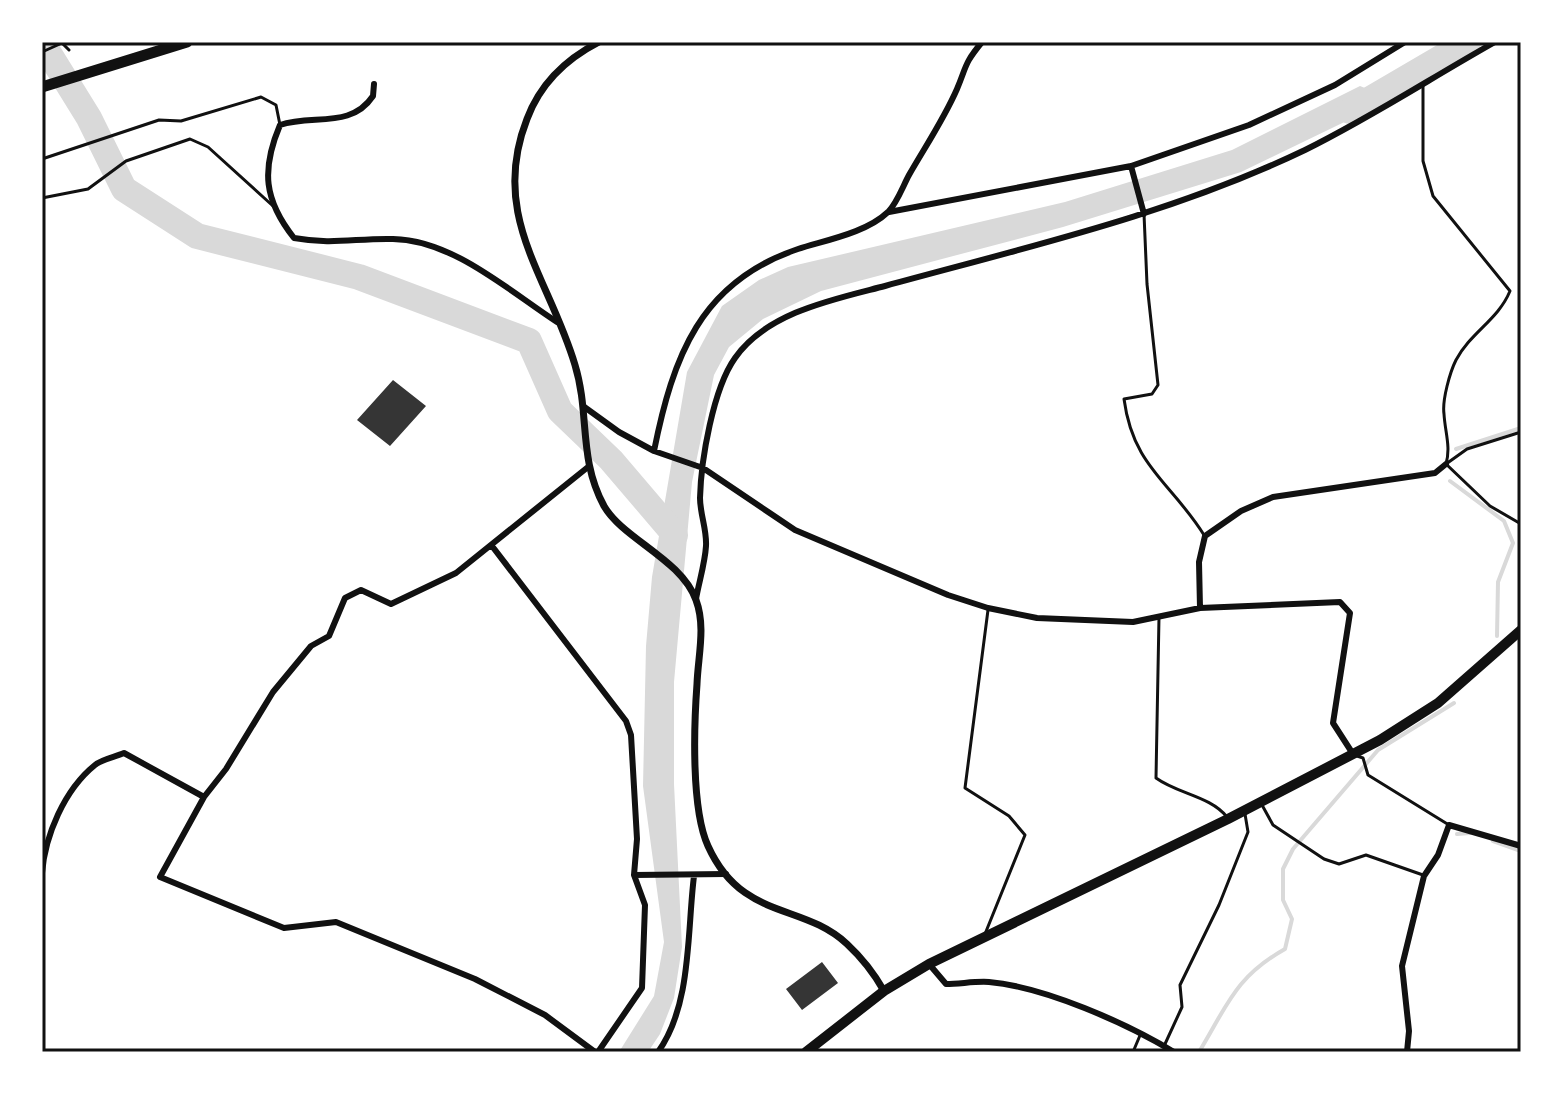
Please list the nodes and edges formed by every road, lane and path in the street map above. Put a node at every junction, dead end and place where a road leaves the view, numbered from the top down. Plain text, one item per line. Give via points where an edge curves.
1 (160, 42) edge
2 (187, 42) edge
3 (599, 42) edge
4 (982, 42) edge
5 (1405, 42) edge
6 (1495, 42) edge
7 (64, 43) edge
8 (69, 50) dead end
9 (42, 52) edge
10 (97, 71) junction
11 (1423, 83) junction
12 (374, 84) dead end
13 (42, 87) edge
14 (280, 125) junction
15 (42, 159) edge
16 (1131, 166) junction
17 (42, 198) edge
18 (275, 208) junction
19 (889, 212) junction
20 (1144, 214) junction
21 (557, 322) junction
22 (584, 410) junction
23 (1521, 432) edge
24 (654, 451) junction
25 (1446, 464) junction
26 (588, 467) junction
27 (703, 468) junction
28 (1521, 524) edge
29 (1205, 536) junction
30 (492, 546) junction
31 (696, 599) junction
32 (988, 608) junction
33 (1200, 608) junction
34 (1159, 617) junction
35 (1521, 630) edge
36 (1358, 756) junction
37 (204, 797) junction
38 (1260, 802) junction
39 (1245, 810) junction
40 (1228, 819) junction
41 (1449, 825) junction
42 (1521, 846) edge
43 (42, 873) edge
44 (726, 874) junction
45 (634, 875) junction
46 (694, 876) junction
47 (1424, 876) junction
48 (985, 934) junction
49 (929, 964) junction
50 (884, 991) junction
51 (1141, 1032) junction
52 (1164, 1046) junction
53 (597, 1052) edge
54 (658, 1052) edge
55 (806, 1052) edge
56 (1133, 1052) edge
57 (1174, 1052) edge
58 (1407, 1052) edge

1 - 10 highway
2 - 10 highway
3 - 21 street via 558,69 544,86 519,138 512,175 528,251
4 - 19 street via 964,64 958,88
5 - 16 street via 1335,85 1249,125
6 - 11 street
7 - 8 lane
7 - 9 lane
10 - 13 highway
11 - 20 street via 1303,151
11 - 25 lane via 1423,161 1433,196 1510,291 1502,311 1455,361 1443,410
12 - 14 street via 373,96 355,115 299,118
14 - 15 lane via 276,105 261,97 181,121 159,120
14 - 18 street via 266,168
16 - 19 street
16 - 20 street
17 - 18 lane via 88,189 126,161 190,139 208,147
18 - 21 street via 294,238 327,244 395,239 446,250
19 - 24 street via 860,228 774,257 708,305 683,348
20 - 27 street via 785,318 736,356 722,382
20 - 29 lane via 1158,385 1152,394 1124,399 1128,429 1152,472
21 - 22 street via 575,365
22 - 24 street
22 - 26 street
23 - 25 lane via 1467,449
24 - 27 street
25 - 28 lane via 1490,506
25 - 29 street via 1435,473 1273,497
26 - 30 street
26 - 31 street via 606,508 679,574
27 - 31 street via 700,501 706,544
27 - 32 street via 795,530
29 - 33 street via 1199,562
30 - 37 street via 456,573 391,604 361,590 345,598 329,636 311,646 273,692
30 - 45 street via 626,721 637,839
31 - 44 street via 701,636 698,784 708,845
32 - 34 street via 1037,618 1133,622
32 - 48 lane via 965,788 1009,816 1025,835
33 - 34 street
33 - 36 street via 1340,602 1350,613 1333,723
34 - 40 lane via 1156,778 1204,800
35 - 36 highway via 1438,703
36 - 38 highway
36 - 41 lane via 1368,775
37 - 43 street via 124,753 95,765 69,797 44,844
37 - 53 street via 160,877 284,928 336,922 475,979 545,1015
38 - 39 highway
38 - 47 lane via 1273,825 1339,864 1366,855
39 - 40 highway
39 - 52 lane via 1248,832 1180,985 1182,1007
40 - 48 highway
41 - 42 street
41 - 47 street
44 - 46 street
44 - 50 street via 757,903 846,942
45 - 46 street
45 - 53 street via 645,905 642,988
46 - 54 street via 684,978 674,1021
47 - 58 street via 1402,966
48 - 49 highway
49 - 50 highway
49 - 51 street via 946,984 989,982 1058,999
50 - 55 highway
51 - 52 street
51 - 56 lane
52 - 57 street

